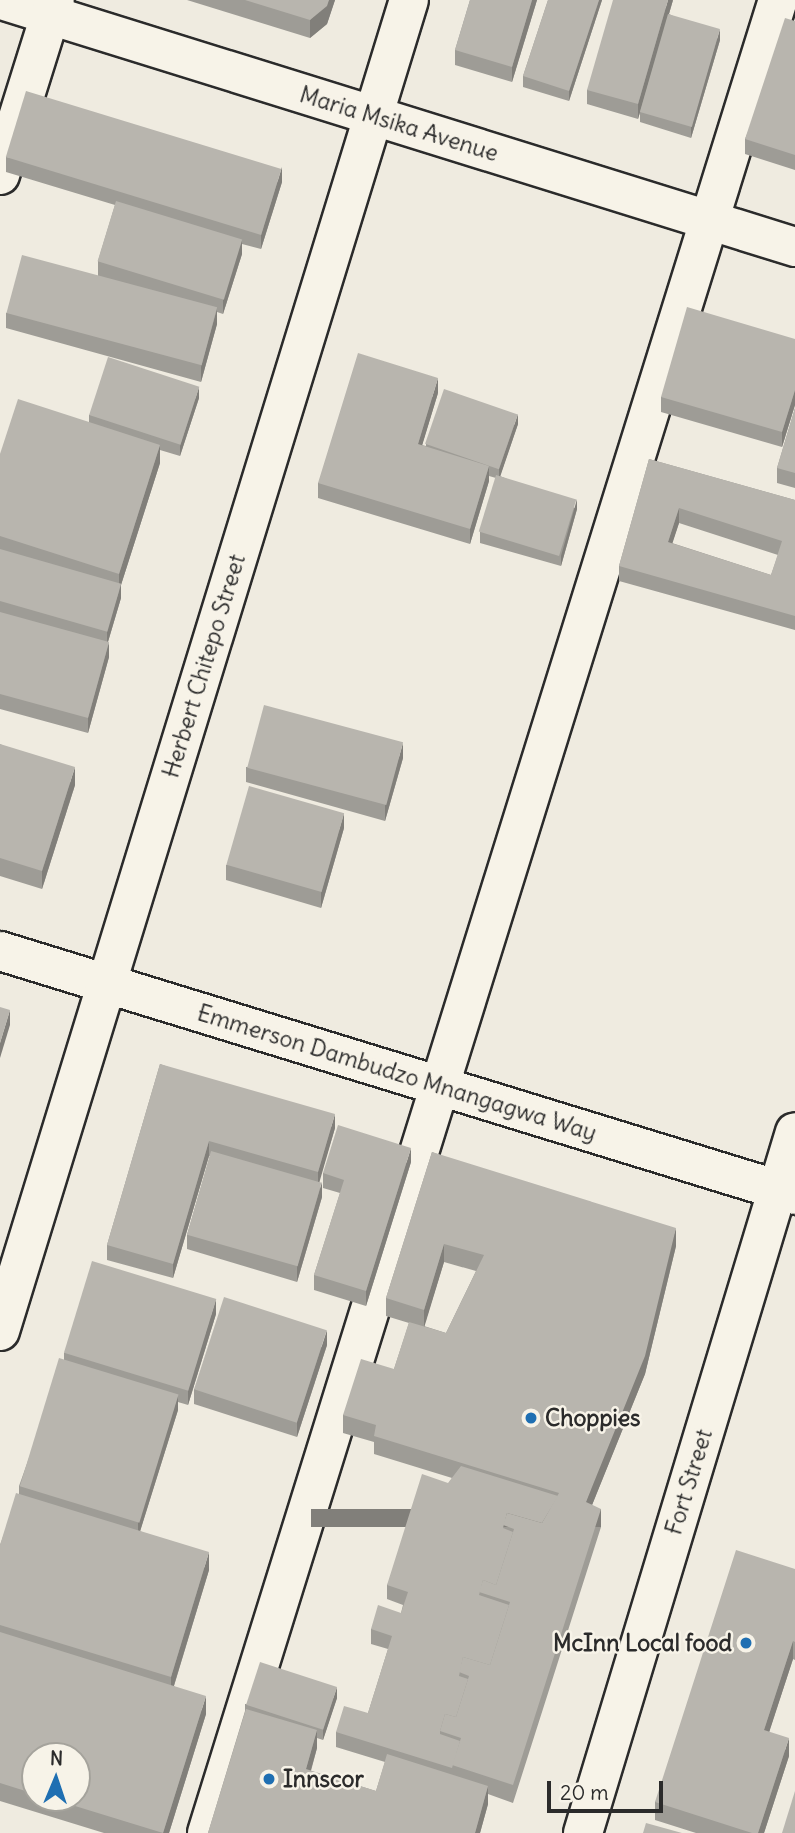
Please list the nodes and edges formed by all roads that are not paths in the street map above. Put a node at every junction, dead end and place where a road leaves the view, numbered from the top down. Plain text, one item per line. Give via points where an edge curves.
1 (2, 0) edge
2 (408, 0) edge
3 (778, 0) edge
4 (53, 8) edge
5 (373, 116) junction
6 (0, 175) edge
7 (712, 221) junction
8 (795, 247) edge
9 (0, 951) edge
10 (107, 984) junction
11 (441, 1087) junction
12 (795, 1132) edge
13 (786, 1192) edge
14 (0, 1331) edge
15 (207, 1833) edge
16 (583, 1833) edge

1 - 4 street, Maria Msika Avenue
2 - 5 street, Herbert Chitepo Street
3 - 7 street
4 - 5 street, Maria Msika Avenue
4 - 6 street
5 - 7 street, Maria Msika Avenue
5 - 10 street, Herbert Chitepo Street
7 - 8 street, Maria Msika Avenue
7 - 11 street
9 - 10 street, Emmerson Dambudzo Mnangagwa Way
10 - 11 street, Emmerson Dambudzo Mnangagwa Way
10 - 14 street, Herbert Chitepo Street
11 - 13 street, Emmerson Dambudzo Mnangagwa Way
11 - 15 street
12 - 13 street, Fort Street
13 - 16 street, Fort Street

